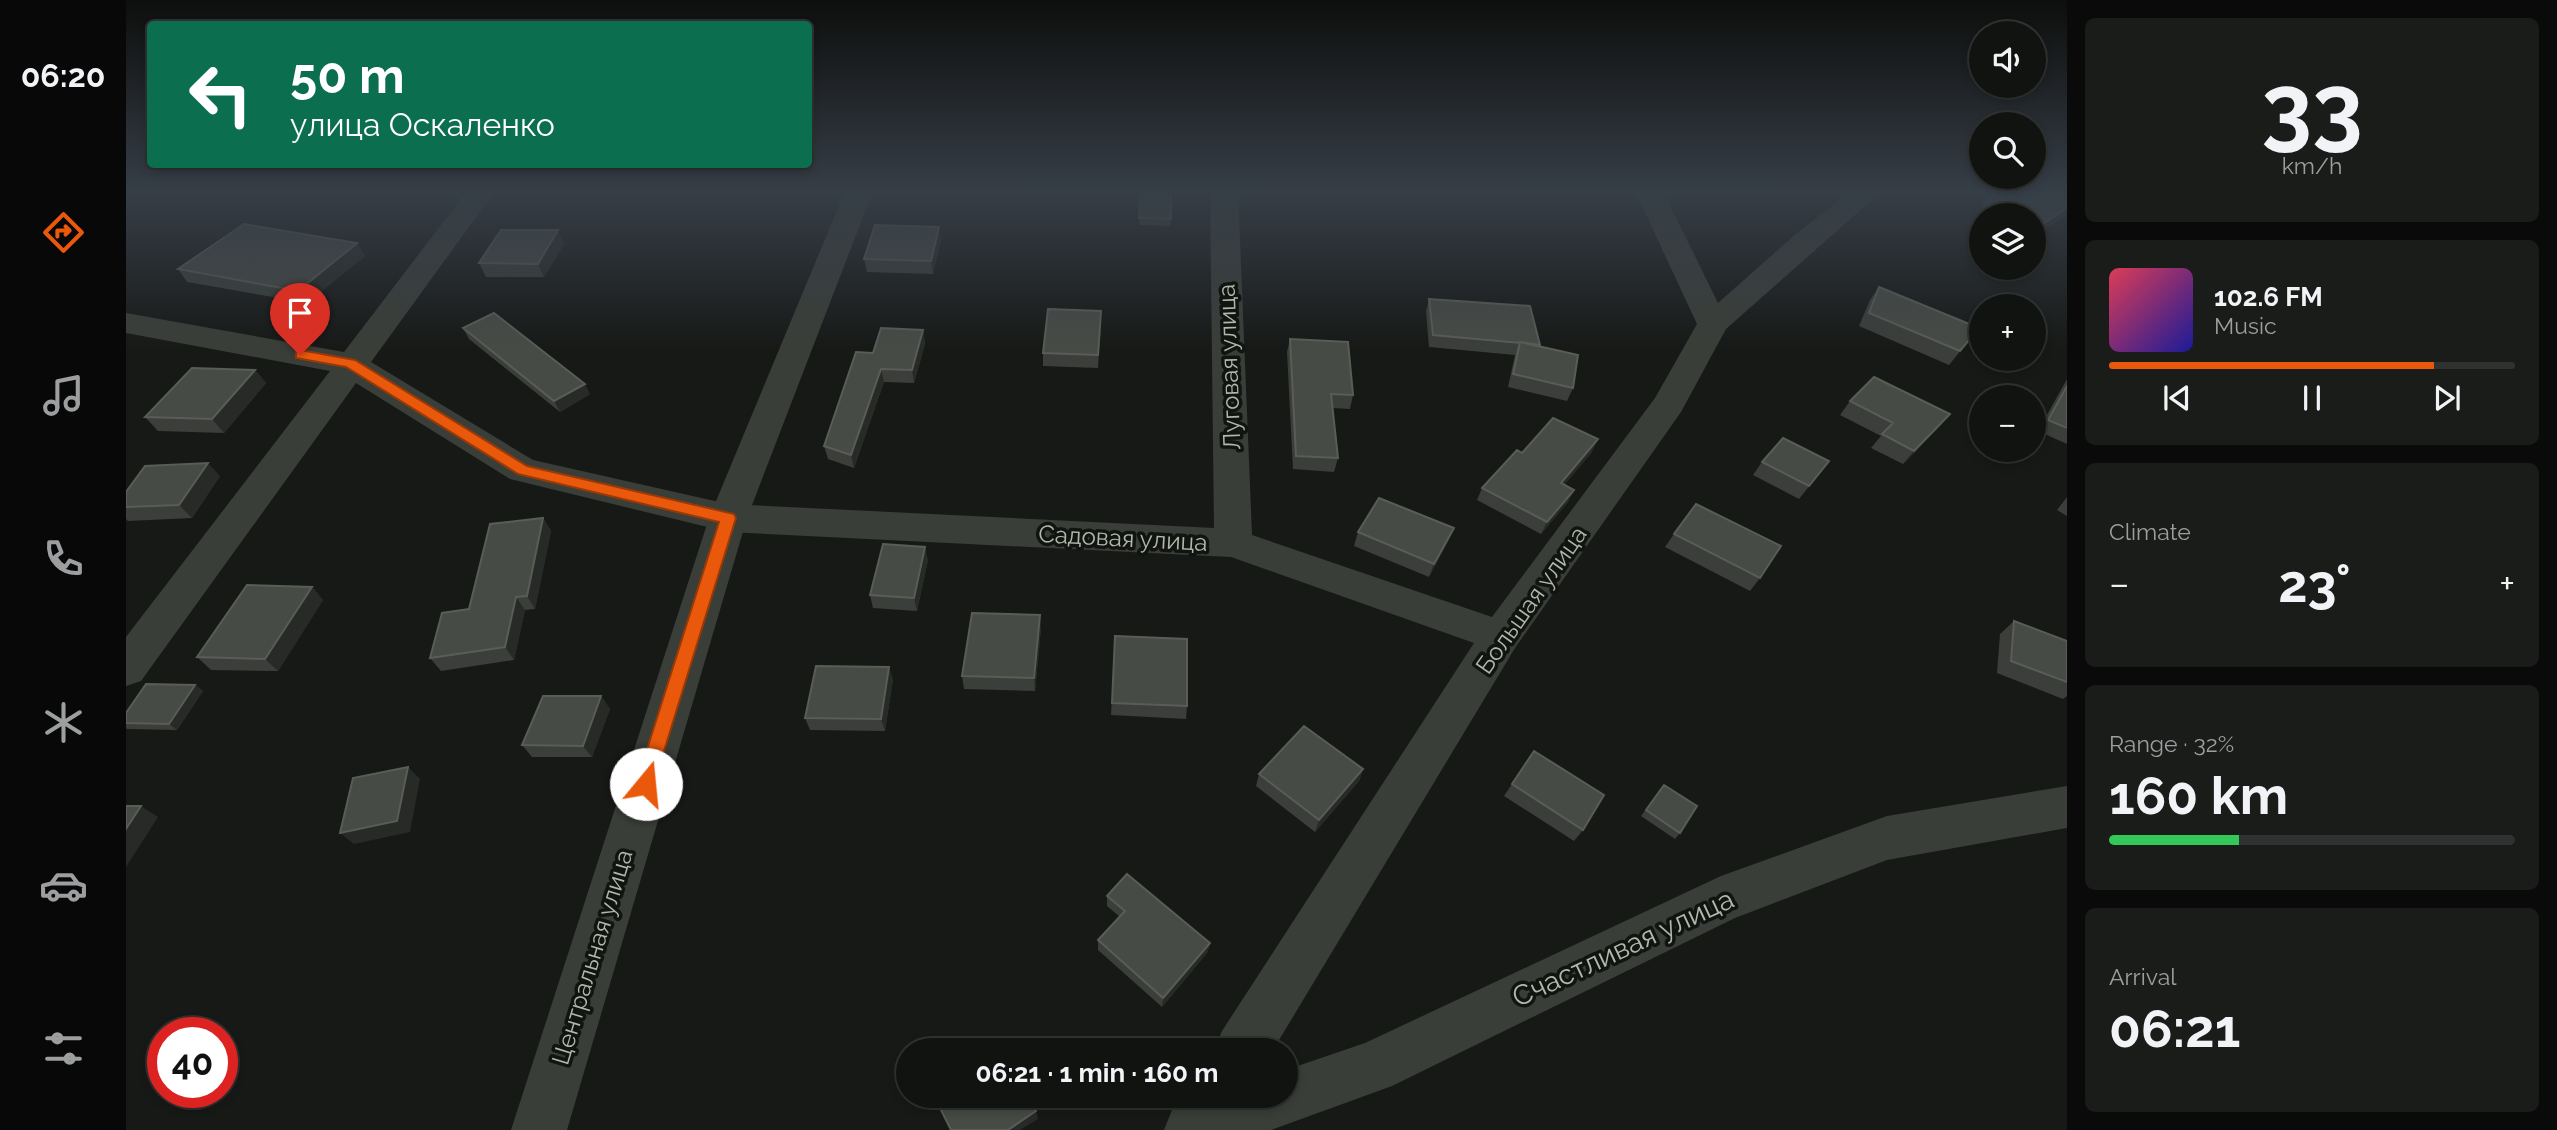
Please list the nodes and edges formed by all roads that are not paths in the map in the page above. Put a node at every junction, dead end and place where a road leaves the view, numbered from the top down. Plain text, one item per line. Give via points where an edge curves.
1 (441, 244) edge
2 (838, 244) edge
3 (1225, 244) edge
4 (1674, 244) edge
5 (1802, 244) edge
6 (126, 323) edge
7 (1713, 324) junction
8 (350, 363) junction
9 (728, 518) junction
10 (1233, 543) junction
11 (1502, 636) junction
12 (126, 669) edge
13 (2067, 807) edge
14 (1250, 1038) edge
15 (1200, 1108) edge
16 (538, 1130) edge
17 (1184, 1130) edge
18 (1192, 1130) edge

1 - 8 street
2 - 9 street, Центральная улица
3 - 10 street, Луговая улица
4 - 7 street
5 - 7 street, Большая улица
6 - 8 street
7 - 11 street, Большая улица via 1669,404
8 - 9 street, Садовая улица via 523,470
8 - 12 street
9 - 10 street, Садовая улица
9 - 16 street, Центральная улица
10 - 11 street, Садовая улица
11 - 14 street, Большая улица
13 - 18 street, Счастливая улица via 1887,838 1721,900 1373,1067
15 - 17 street

